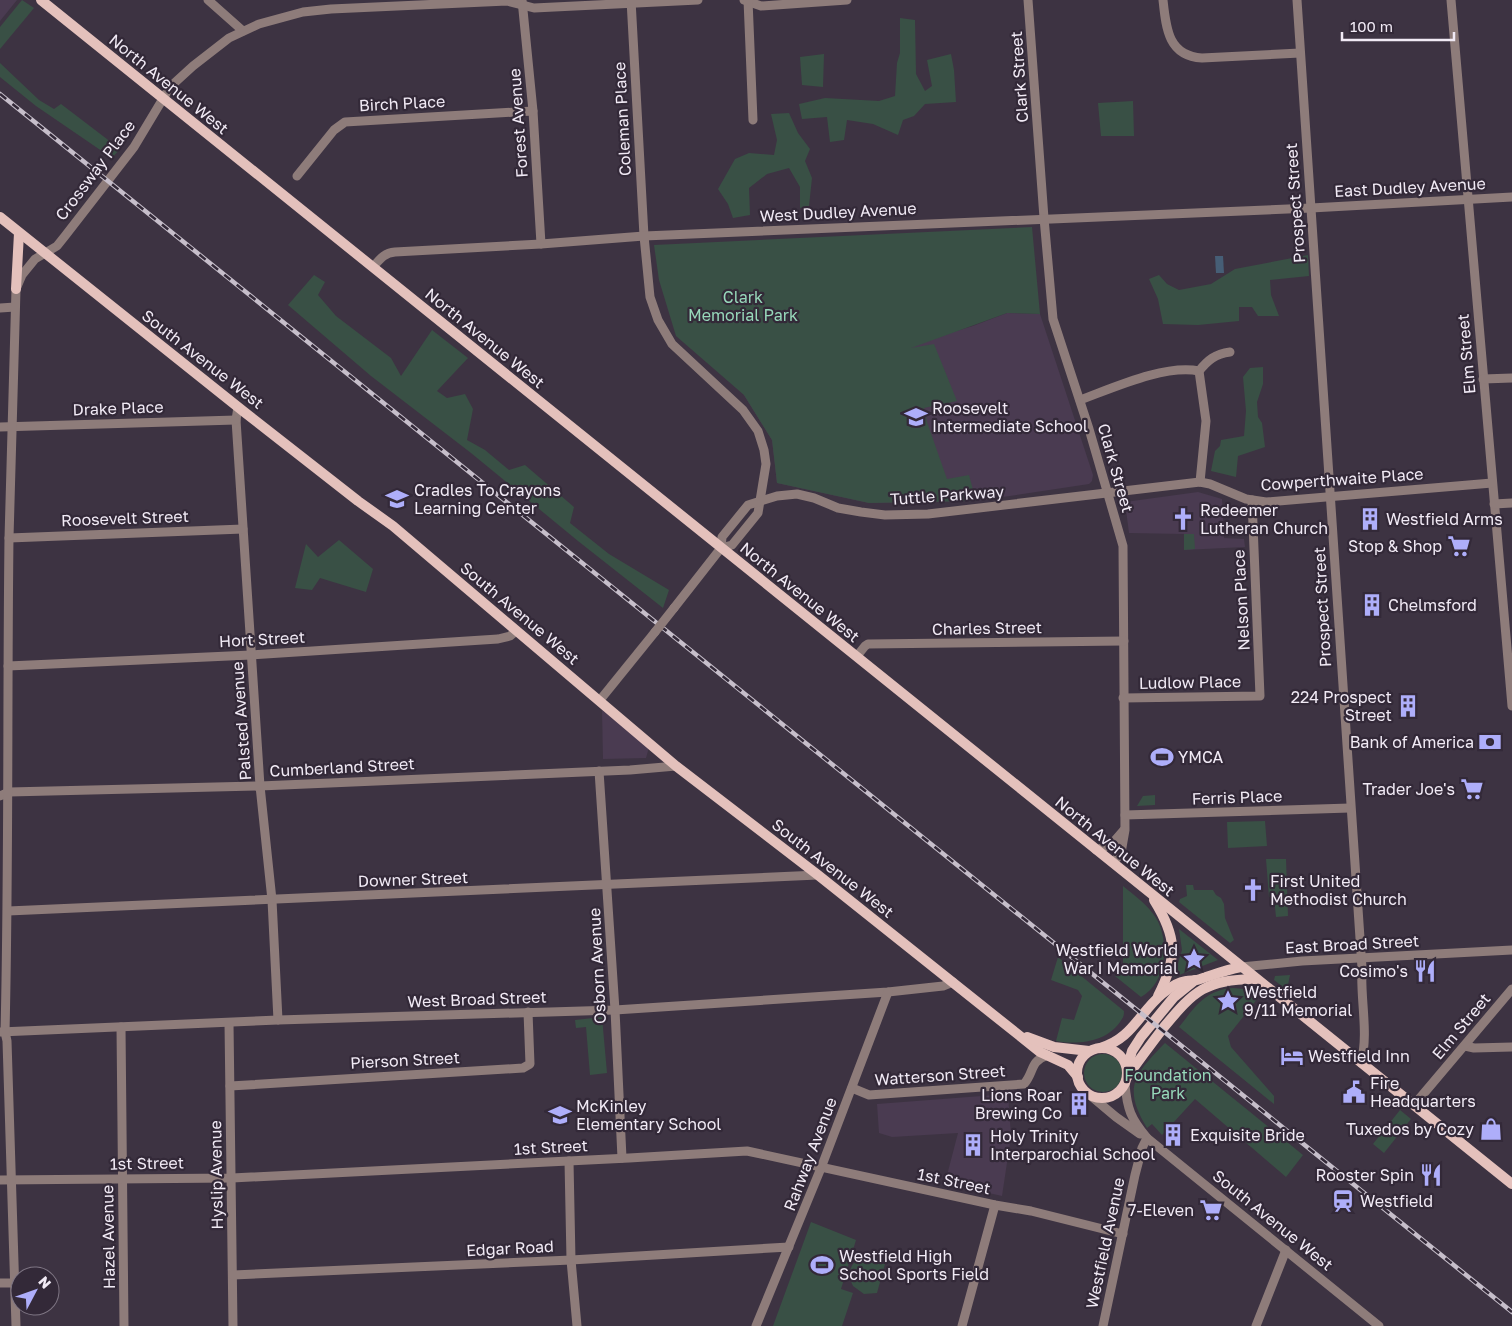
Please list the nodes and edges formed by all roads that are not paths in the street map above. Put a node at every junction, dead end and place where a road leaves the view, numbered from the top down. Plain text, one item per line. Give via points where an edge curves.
1 (41, 0) edge
2 (208, 0) edge
3 (698, 0) edge
4 (846, 0) edge
5 (1028, 0) edge
6 (1163, 0) edge
7 (1297, 0) edge
8 (1451, 0) edge
9 (746, 1) edge
10 (631, 2) edge
11 (386, 3) edge
12 (523, 3) edge
13 (243, 31) junction
14 (1300, 53) junction
15 (162, 98) junction
16 (533, 110) junction
17 (753, 120) dead end
18 (297, 176) dead end
19 (1512, 196) edge
20 (1467, 199) junction
21 (1311, 208) junction
22 (0, 217) edge
23 (1044, 218) junction
24 (19, 233) junction
25 (644, 236) junction
26 (541, 244) junction
27 (45, 253) junction
28 (373, 267) junction
29 (16, 289) junction
30 (15, 307) junction
31 (0, 308) edge
32 (1230, 352) dead end
33 (1199, 371) junction
34 (1512, 378) edge
35 (1483, 379) junction
36 (1080, 400) junction
37 (238, 406) junction
38 (236, 420) junction
39 (0, 427) edge
40 (12, 427) junction
41 (1200, 482) junction
42 (1492, 483) junction
43 (1108, 494) junction
44 (1331, 495) junction
45 (1252, 500) junction
46 (761, 501) junction
47 (1512, 503) edge
48 (1494, 504) junction
49 (243, 529) junction
50 (9, 538) junction
51 (722, 548) junction
52 (516, 631) junction
53 (1124, 642) junction
54 (1509, 644) edge
55 (251, 655) junction
56 (857, 656) junction
57 (8, 666) junction
58 (1258, 696) joint
59 (1123, 698) junction
60 (600, 700) junction
61 (1512, 706) edge
62 (676, 766) junction
63 (599, 771) junction
64 (260, 786) junction
65 (0, 787) edge
66 (4, 794) edge
67 (1350, 808) junction
68 (1124, 815) junction
69 (1125, 830) junction
70 (1096, 850) junction
71 (1112, 863) junction
72 (818, 875) junction
73 (608, 886) junction
74 (1150, 893) junction
75 (272, 900) junction
76 (8, 911) junction
77 (1512, 950) edge
78 (1361, 958) junction
79 (1242, 967) junction
80 (1255, 978) junction
81 (1195, 980) junction
82 (952, 982) junction
83 (1512, 989) edge
84 (888, 992) junction
85 (1157, 999) junction
86 (615, 1010) junction
87 (528, 1012) junction
88 (278, 1020) junction
89 (229, 1023) junction
90 (121, 1027) junction
91 (3, 1032) edge
92 (1019, 1033) junction
93 (1465, 1046) junction
94 (1512, 1047) edge
95 (1100, 1048) junction
96 (1089, 1051) junction
97 (1046, 1056) junction
98 (1360, 1063) junction
99 (1078, 1077) junction
100 (1127, 1077) junction
101 (230, 1086) junction
102 (852, 1088) junction
103 (1091, 1096) junction
104 (1414, 1105) junction
105 (1147, 1138) junction
106 (622, 1158) junction
107 (569, 1161) junction
108 (821, 1168) junction
109 (232, 1178) junction
110 (12, 1179) junction
111 (122, 1179) junction
112 (0, 1180) edge
113 (1512, 1184) edge
114 (995, 1205) junction
115 (1124, 1234) junction
116 (789, 1247) junction
117 (1286, 1250) junction
118 (571, 1260) junction
119 (14, 1266) edge
120 (233, 1276) junction
121 (124, 1326) edge
122 (233, 1326) edge
123 (577, 1326) edge
124 (756, 1326) edge
125 (962, 1326) edge
126 (1103, 1326) edge
127 (1256, 1326) edge
128 (1379, 1326) edge

1 - 15 main road, North Avenue West
2 - 13 street
3 - 10 street, Crossway Place
4 - 9 street via 761,6
5 - 23 street, Clark Street
6 - 14 street via 1168,34 1179,50 1187,55 1202,58
7 - 14 street, Prospect Street
8 - 20 street, Elm Street
9 - 17 street
10 - 12 street, Crossway Place via 534,8
10 - 25 street, Coleman Place
11 - 12 street, Crossway Place
11 - 13 street, Crossway Place via 303,12
12 - 16 street, Forest Avenue
13 - 15 street, Crossway Place via 193,66
14 - 21 street, Prospect Street
15 - 27 street, Crossway Place via 134,146 57,246
15 - 28 main road, North Avenue West
16 - 18 street, Birch Place via 345,122 334,130
16 - 26 street, Forest Avenue
19 - 20 street, East Dudley Avenue
20 - 21 street, East Dudley Avenue
20 - 35 street, Elm Street
21 - 23 street, West Dudley Avenue
21 - 44 street, Prospect Street
22 - 24 main road, South Avenue West
23 - 25 street, West Dudley Avenue
23 - 36 street, Clark Street via 1053,319
24 - 27 main road, South Avenue West
24 - 29 main road
25 - 26 street, West Dudley Avenue
25 - 46 street via 650,297 658,320 672,344 743,410 758,431 766,464
26 - 28 street, West Dudley Avenue via 388,252
27 - 29 street, Crossway Place via 26,269
27 - 37 main road, South Avenue West
28 - 51 main road, North Avenue West
29 - 30 street
30 - 31 street
30 - 40 street
32 - 33 street via 1219,353
33 - 36 street via 1188,369 1149,375
33 - 41 street via 1206,422
34 - 35 street
35 - 42 street, Elm Street
36 - 43 street, Clark Street
37 - 38 street, Palsted Avenue
37 - 52 main road, South Avenue West via 393,526
38 - 40 street, Drake Place
38 - 49 street, Palsted Avenue
39 - 40 street, Drake Place
40 - 50 street
41 - 43 street, Cowperthwaite Place
41 - 45 street, Cowperthwaite Place
42 - 44 street, Cowperthwaite Place
42 - 48 street, Elm Street
43 - 46 street, Tuttle Parkway via 928,514 885,515 838,508 797,494
43 - 53 street, Clark Street via 1123,546
44 - 45 street, Cowperthwaite Place via 1266,502
44 - 67 street, Prospect Street
45 - 58 street, Nelson Place
46 - 51 street via 758,513 732,545
47 - 48 street
48 - 54 street, Elm Street
49 - 50 street, Roosevelt Street
49 - 55 street, Palsted Avenue
50 - 57 street
51 - 56 main road, North Avenue West
51 - 60 street, bridge
52 - 55 street, Hort Street via 498,639
52 - 60 main road, South Avenue West
53 - 56 street, Charles Street via 868,644
53 - 59 street, Clark Street
54 - 61 street, Elm Street
55 - 57 street, Hort Street
55 - 64 street, Palsted Avenue
56 - 70 main road, North Avenue West
57 - 66 street
58 - 59 street, Ludlow Place
59 - 68 street, Clark Street
60 - 62 main road, South Avenue West
62 - 63 street, Cumberland Street
62 - 72 main road, South Avenue West
63 - 64 street, Cumberland Street
63 - 73 street, Osborn Avenue
64 - 66 street, Cumberland Street
64 - 75 street, Palsted Avenue
65 - 66 street
66 - 76 street
67 - 68 street, Ferris Place
67 - 78 street, Prospect Street
68 - 69 street, Clark Street
69 - 70 street via 1111,845
69 - 71 street, Clark Street via 1121,853
70 - 71 main road, North Avenue West
71 - 74 main road, North Avenue West
72 - 73 street, Downer Street
72 - 82 main road, South Avenue West
73 - 75 street, Downer Street
73 - 86 street, Osborn Avenue
74 - 79 main road, North Avenue West
74 - 85 main road via 1168,924 1172,938 1169,971
75 - 76 street, Downer Street
75 - 88 street, Palsted Avenue
76 - 91 street
77 - 78 street, East Broad Street
78 - 79 street, East Broad Street
78 - 98 street, Prospect Street via 1364,1046
79 - 80 main road, North Avenue West
79 - 81 main road, East Broad Street
80 - 98 main road, North Avenue West
80 - 100 main road via 1222,981 1192,996
81 - 85 main road, East Broad Street via 1174,985
81 - 100 main road, East Broad Street via 1174,997 1141,1037 1132,1051
82 - 84 street, West Broad Street via 943,986
82 - 92 main road, South Avenue West
83 - 93 street, Elm Street
84 - 86 street, West Broad Street
84 - 102 street, Rahway Avenue
85 - 95 main road, East Broad Street via 1125,1036
86 - 87 street, West Broad Street
86 - 106 street, Osborn Avenue
87 - 88 street, West Broad Street
87 - 101 street, Pierson Street via 530,1064 523,1068
88 - 89 street, West Broad Street
89 - 90 street, West Broad Street
89 - 101 street, Hyslip Avenue
90 - 91 street, West Broad Street
90 - 111 street, Hazel Avenue
91 - 110 street via 7,1041
92 - 96 main road, South Avenue West via 1054,1047
92 - 97 main road, South Avenue West
93 - 94 street
93 - 104 street, Elm Street
95 - 96 main road
95 - 100 main road via 1110,1049 1123,1058
96 - 99 main road via 1080,1063
97 - 99 main road, South Avenue West via 1068,1065
97 - 102 street, Watterson Street via 1034,1064 1024,1084 869,1095
98 - 104 main road, North Avenue West
99 - 103 main road
100 - 103 main road via 1119,1092 1102,1098
100 - 105 street, South Avenue West via 1126,1102 1136,1126
101 - 109 street, Hyslip Avenue
102 - 108 street, Rahway Avenue
103 - 105 street, South Avenue West
104 - 113 main road, North Avenue West
105 - 115 street, Westfield Avenue via 1135,1175
105 - 117 street, South Avenue West
106 - 107 street, 1st Street
106 - 108 street, 1st Street via 747,1151
107 - 109 street, 1st Street
107 - 118 street
108 - 114 street, 1st Street
108 - 116 street, Rahway Avenue
109 - 111 street, 1st Street
109 - 120 street, Hyslip Avenue
110 - 111 street, 1st Street
110 - 112 street, 1st Street
110 - 119 street
111 - 121 street, Hazel Avenue
114 - 115 street, 1st Street
114 - 125 street
115 - 126 street, Westfield Avenue
116 - 118 street, Edgar Road
116 - 124 street, Rahway Avenue
117 - 127 street
117 - 128 street, South Avenue West
118 - 120 street, Edgar Road
118 - 123 street
120 - 122 street, Hyslip Avenue

